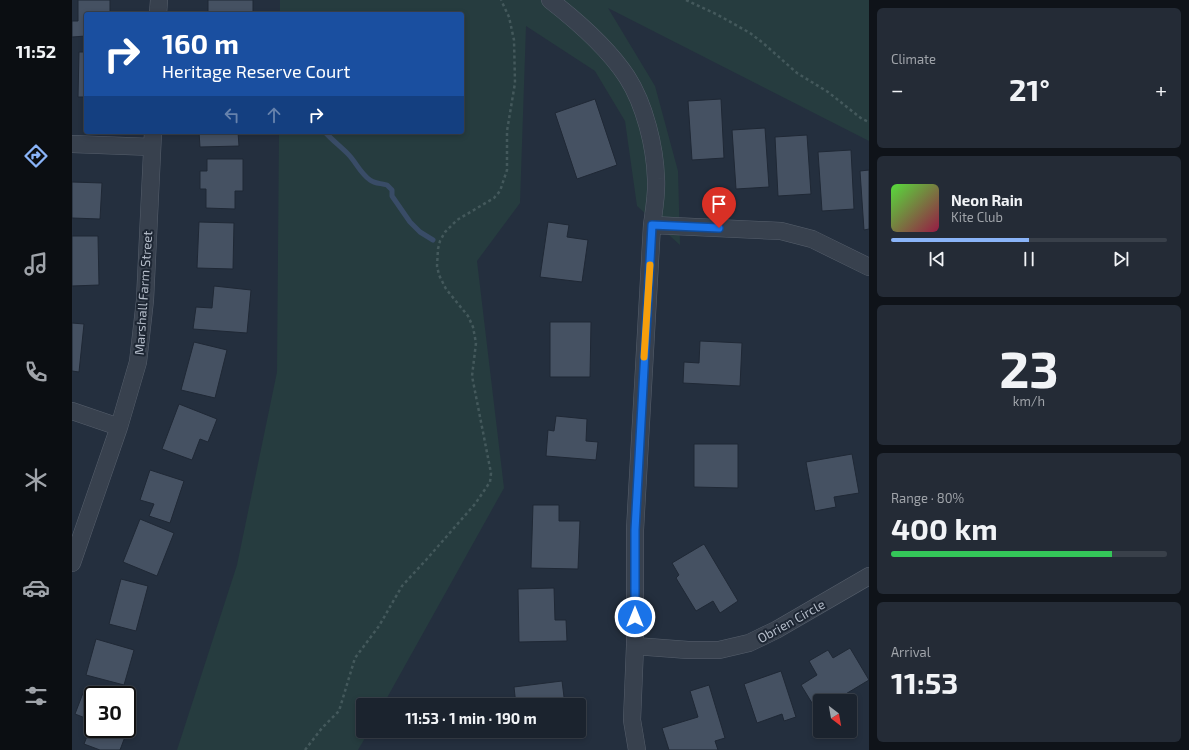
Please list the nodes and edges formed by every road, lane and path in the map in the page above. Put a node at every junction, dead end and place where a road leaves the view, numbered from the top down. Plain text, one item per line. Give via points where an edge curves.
1 (159, 0) edge
2 (501, 0) edge
3 (550, 0) edge
4 (686, 0) edge
5 (158, 12) edge
6 (869, 122) edge
7 (152, 139) edge
8 (72, 144) edge
9 (652, 225) junction
10 (869, 267) edge
11 (72, 411) edge
12 (118, 427) junction
13 (72, 563) edge
14 (869, 576) edge
15 (635, 646) junction
16 (306, 750) edge
17 (637, 750) edge

1 - 5 street
2 - 16 path via 509,17 512,33 515,76 507,131 507,170 500,191 494,198 457,220 445,232 438,249 437,266 446,289 468,316 473,327 476,343 472,376 490,482 475,504 402,586 379,626 355,658 339,711
3 - 9 street via 607,51 628,78 642,106 651,139 656,180
4 - 6 path via 750,33 797,73
7 - 8 street
7 - 12 street, Marshall Farm Street via 145,300 138,362
9 - 10 street via 781,231 812,239
9 - 15 street via 635,530
11 - 12 street
12 - 13 street, Marshall Farm Street
14 - 15 street, Obrien Circle via 749,643 719,650
15 - 17 street via 632,720

